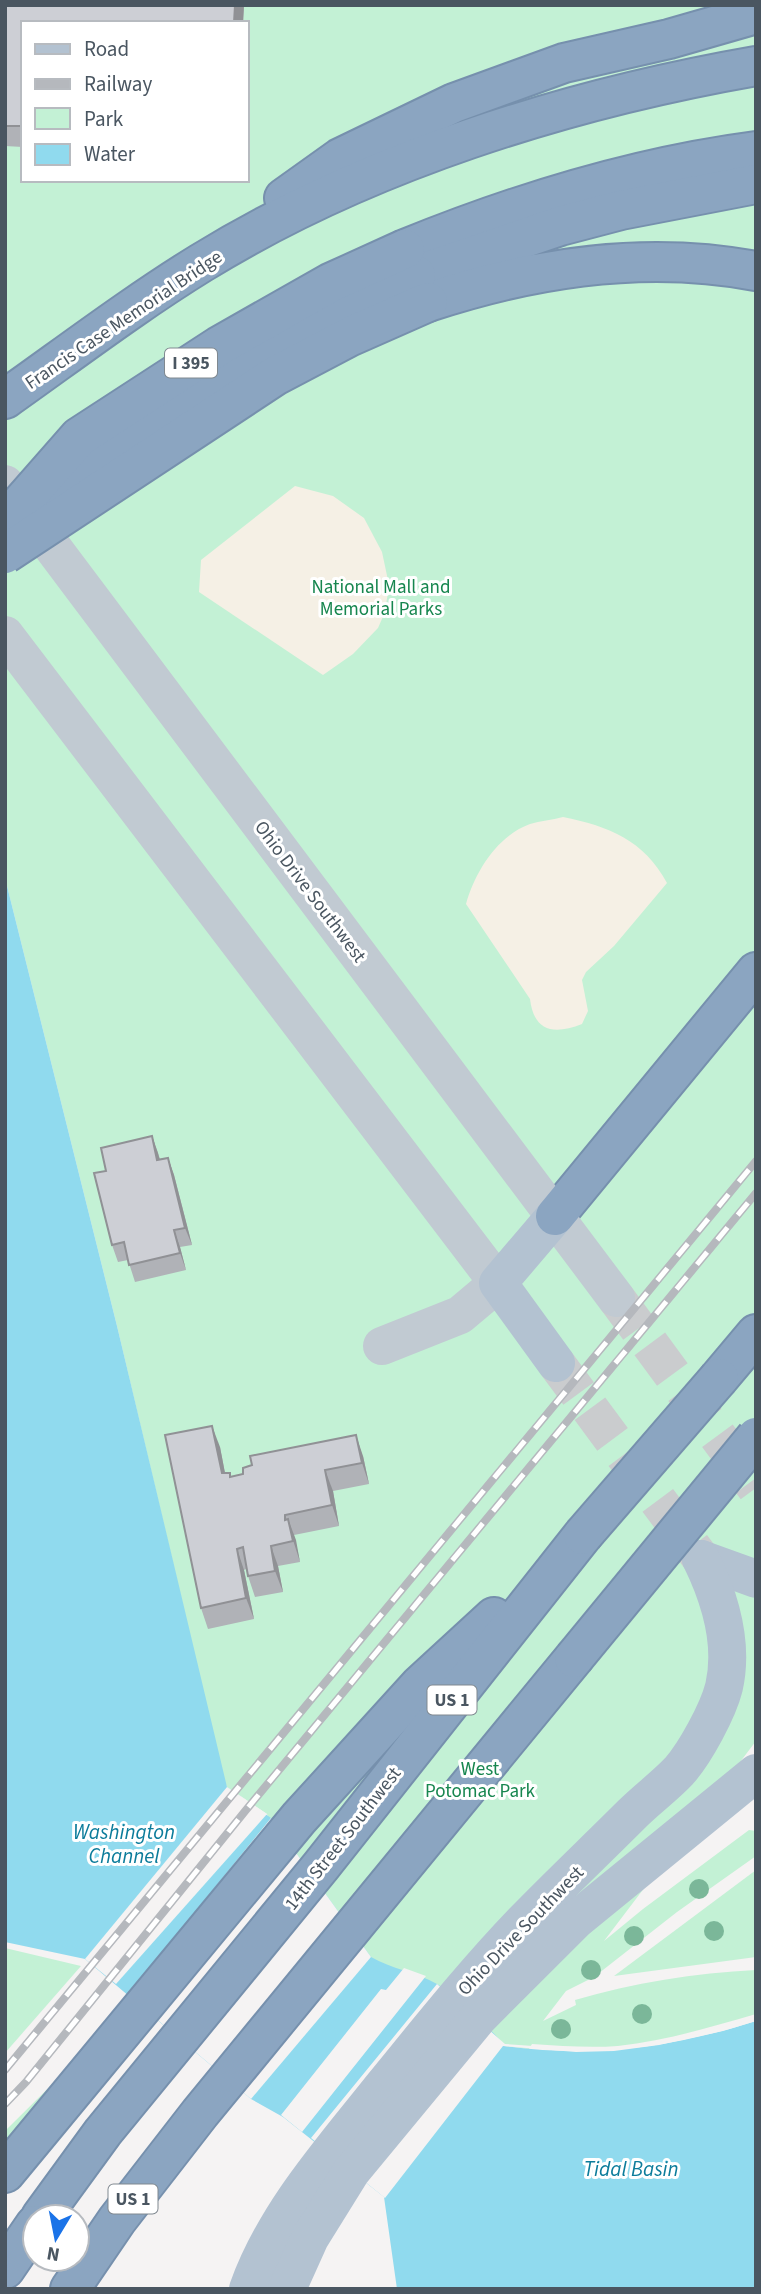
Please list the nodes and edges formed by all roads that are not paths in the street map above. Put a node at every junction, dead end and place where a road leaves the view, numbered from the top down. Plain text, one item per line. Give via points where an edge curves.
1 (756, 14) edge
2 (756, 66) edge
3 (756, 72) edge
4 (706, 75) junction
5 (756, 151) edge
6 (347, 171) junction
7 (756, 184) edge
8 (756, 271) edge
9 (416, 275) junction
10 (5, 399) edge
11 (6, 519) edge
12 (5, 635) edge
13 (756, 972) edge
14 (555, 1216) junction
15 (498, 1283) junction
16 (616, 1298) tunnel mouth
17 (756, 1334) edge
18 (382, 1346) dead end
19 (556, 1363) tunnel mouth
20 (756, 1437) edge
21 (583, 1535) junction
22 (756, 1579) edge
23 (756, 1773) edge
24 (467, 2007) junction
25 (340, 2163) junction
26 (5, 2173) edge
27 (51, 2203) edge
28 (21, 2246) edge
29 (5, 2269) edge
30 (254, 2272) edge
31 (70, 2289) edge
32 (236, 2289) edge
33 (287, 2289) edge

1 - 6 highway via 564,63 454,103
2 - 4 highway
3 - 4 highway
4 - 6 highway via 587,103 409,160
5 - 9 highway, I 395 via 654,169 468,224
6 - 10 highway, Francis Case Memorial Bridge via 144,300
7 - 9 highway, I 395 via 572,222
8 - 9 highway via 696,262 590,265 473,287
9 - 11 highway, I 395, bridge via 274,346
11 - 14 street, Ohio Drive Southwest
12 - 15 street
13 - 14 highway
14 - 15 main road
14 - 16 street, Ohio Drive Southwest
15 - 18 street via 460,1315
15 - 19 main road
17 - 21 highway, 14th Street Southwest / US 1, bridge
20 - 31 highway, US 1, bridge via 200,2112
21 - 26 highway via 420,1685 299,1818
21 - 27 highway, 14th Street Southwest / US 1 via 103,2132
22 - 24 main road, Ohio Drive Southwest via 701,1559 717,1592 726,1659 723,1688 702,1738 679,1770 523,1922
23 - 24 main road, Ohio Drive Southwest
24 - 25 main road, Ohio Drive Southwest
25 - 30 main road, Ohio Drive Southwest via 283,2218
25 - 33 main road, Ohio Drive Southwest
28 - 29 highway
30 - 32 main road, Ohio Drive Southwest

